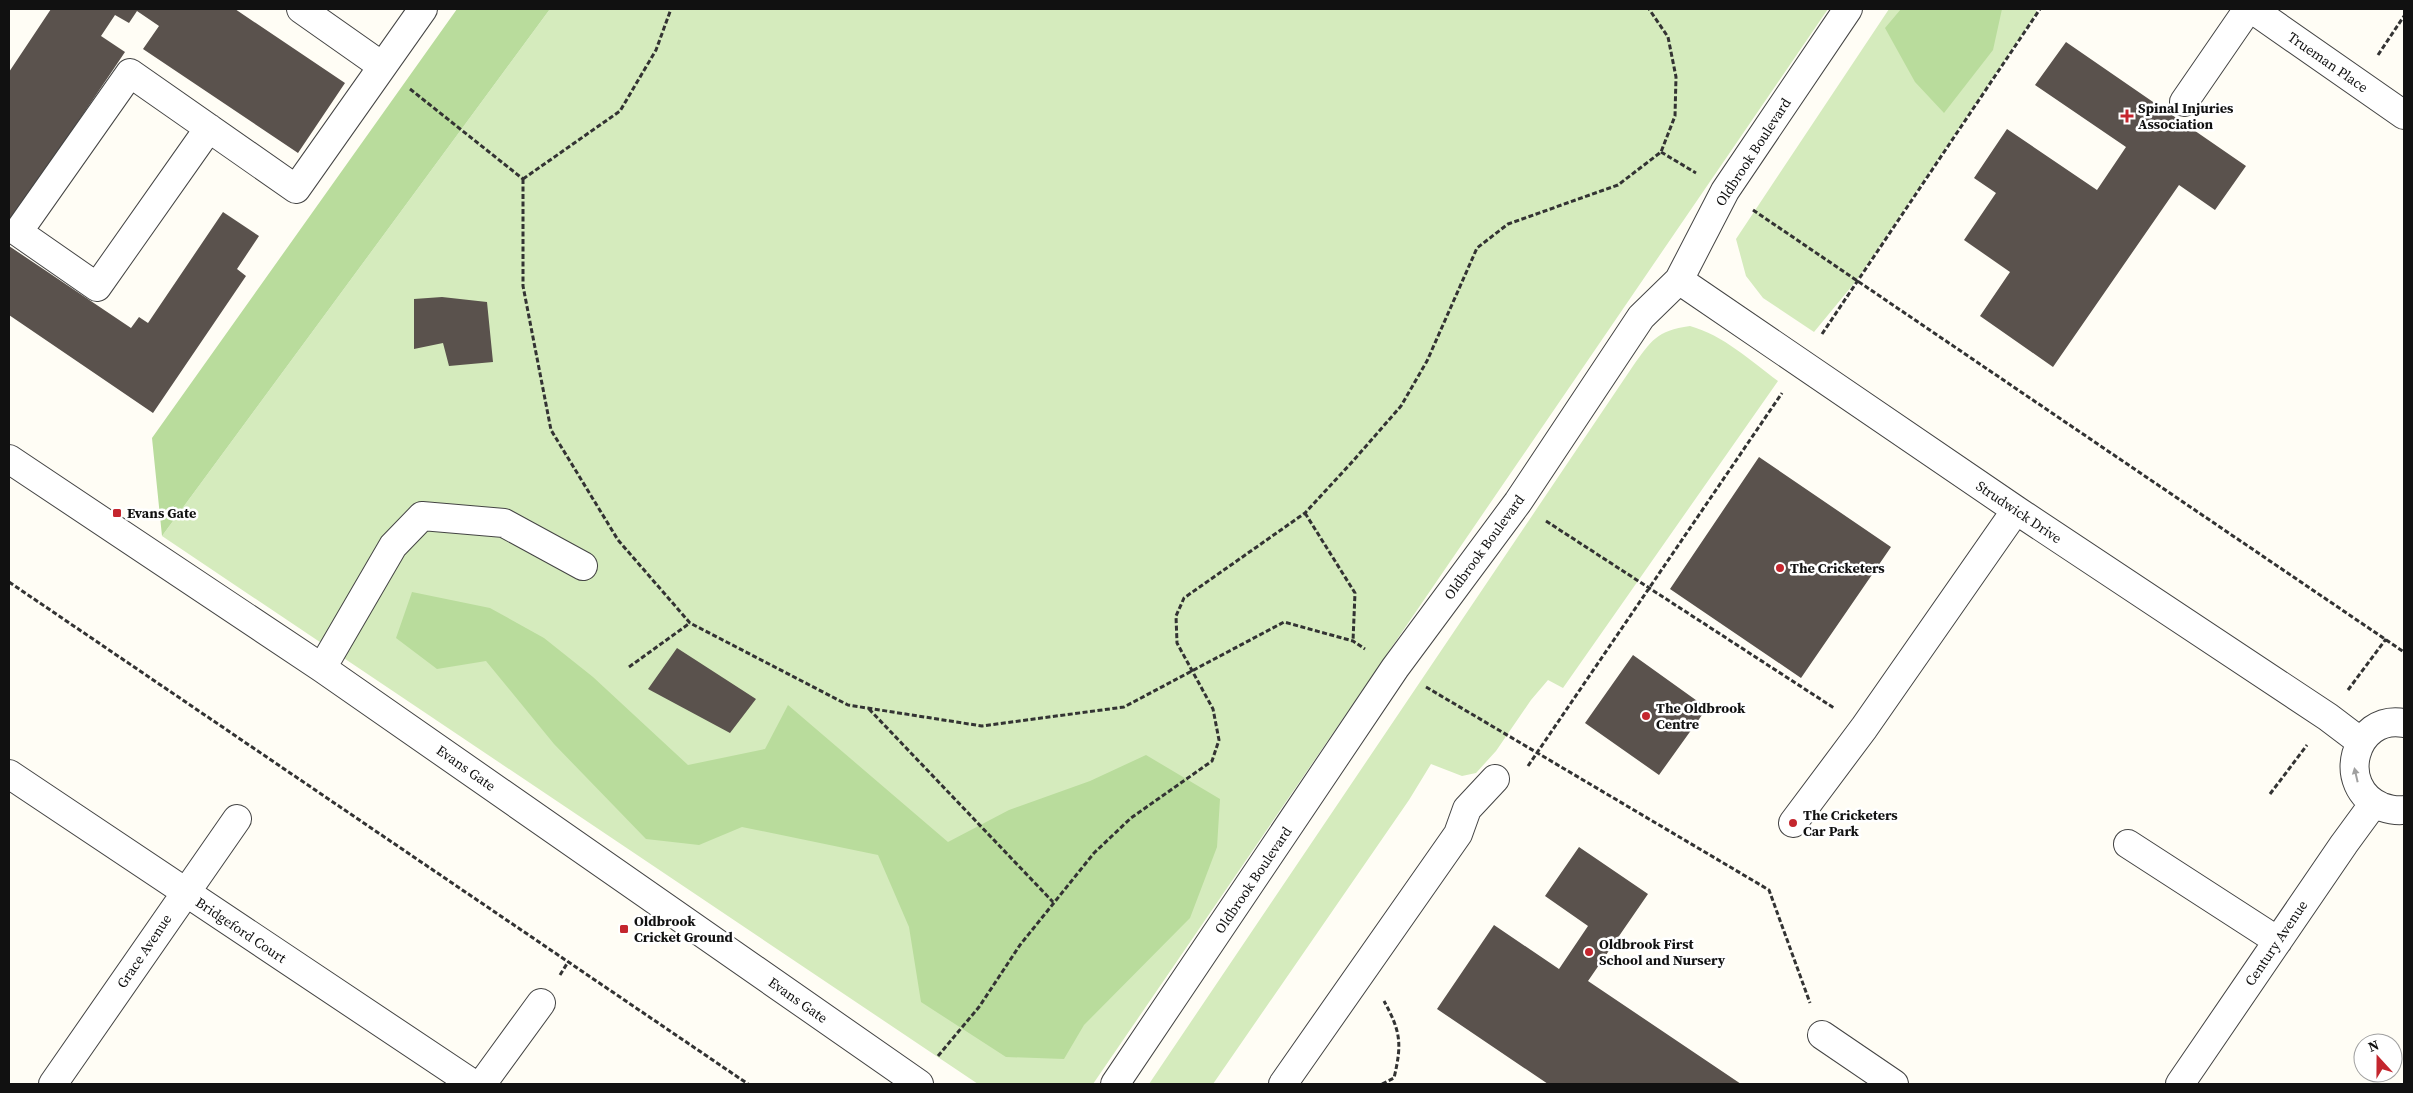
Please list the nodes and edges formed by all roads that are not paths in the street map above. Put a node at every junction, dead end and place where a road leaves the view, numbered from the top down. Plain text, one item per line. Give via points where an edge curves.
1 (301, 9) edge
2 (423, 9) edge
3 (1848, 9) edge
4 (2248, 9) edge
5 (2252, 9) edge
6 (382, 66) junction
7 (2184, 102) dead end
8 (2404, 115) edge
9 (209, 128) junction
10 (1679, 280) junction
11 (9, 459) edge
12 (2016, 510) junction
13 (583, 566) dead end
14 (322, 668) junction
15 (2404, 723) edge
16 (2361, 742) junction
17 (9, 774) edge
18 (1495, 779) dead end
19 (2374, 803) junction
20 (2404, 810) edge
21 (237, 819) dead end
22 (1793, 823) dead end
23 (2128, 844) dead end
24 (185, 893) junction
25 (2278, 941) junction
26 (541, 1003) dead end
27 (1822, 1036) road end
28 (918, 1083) edge
29 (53, 1084) edge
30 (473, 1084) edge
31 (482, 1084) edge
32 (1115, 1084) edge
33 (1283, 1084) edge
34 (1894, 1084) edge
35 (2180, 1084) edge

1 - 6 street
2 - 6 street
3 - 10 street, Oldbrook Boulevard via 1725,191
4 - 7 street
5 - 8 street, Trueman Place
6 - 9 street via 296,189
9 - 9 street via 130,73 18,232 97,287
10 - 12 street, Strudwick Drive
10 - 32 street, Oldbrook Boulevard via 1641,317 1518,502 1395,668
11 - 14 street, Evans Gate
12 - 16 street, Strudwick Drive
12 - 22 street via 1864,728
13 - 14 street via 504,523 422,516 394,546
14 - 28 street, Evans Gate
15 - 16 street via 2383,724
19 -> 16 street via 2360,788 2354,768
17 - 24 street, Bridgeford Court
18 - 33 street via 1467,809 1458,834
19 - 20 street via 2386,809
19 - 25 street, Century Avenue
21 - 24 street, Grace Avenue
23 - 25 street
24 - 29 street, Grace Avenue
24 - 30 street, Bridgeford Court
25 - 35 street, Century Avenue
26 - 31 street
27 - 34 street

